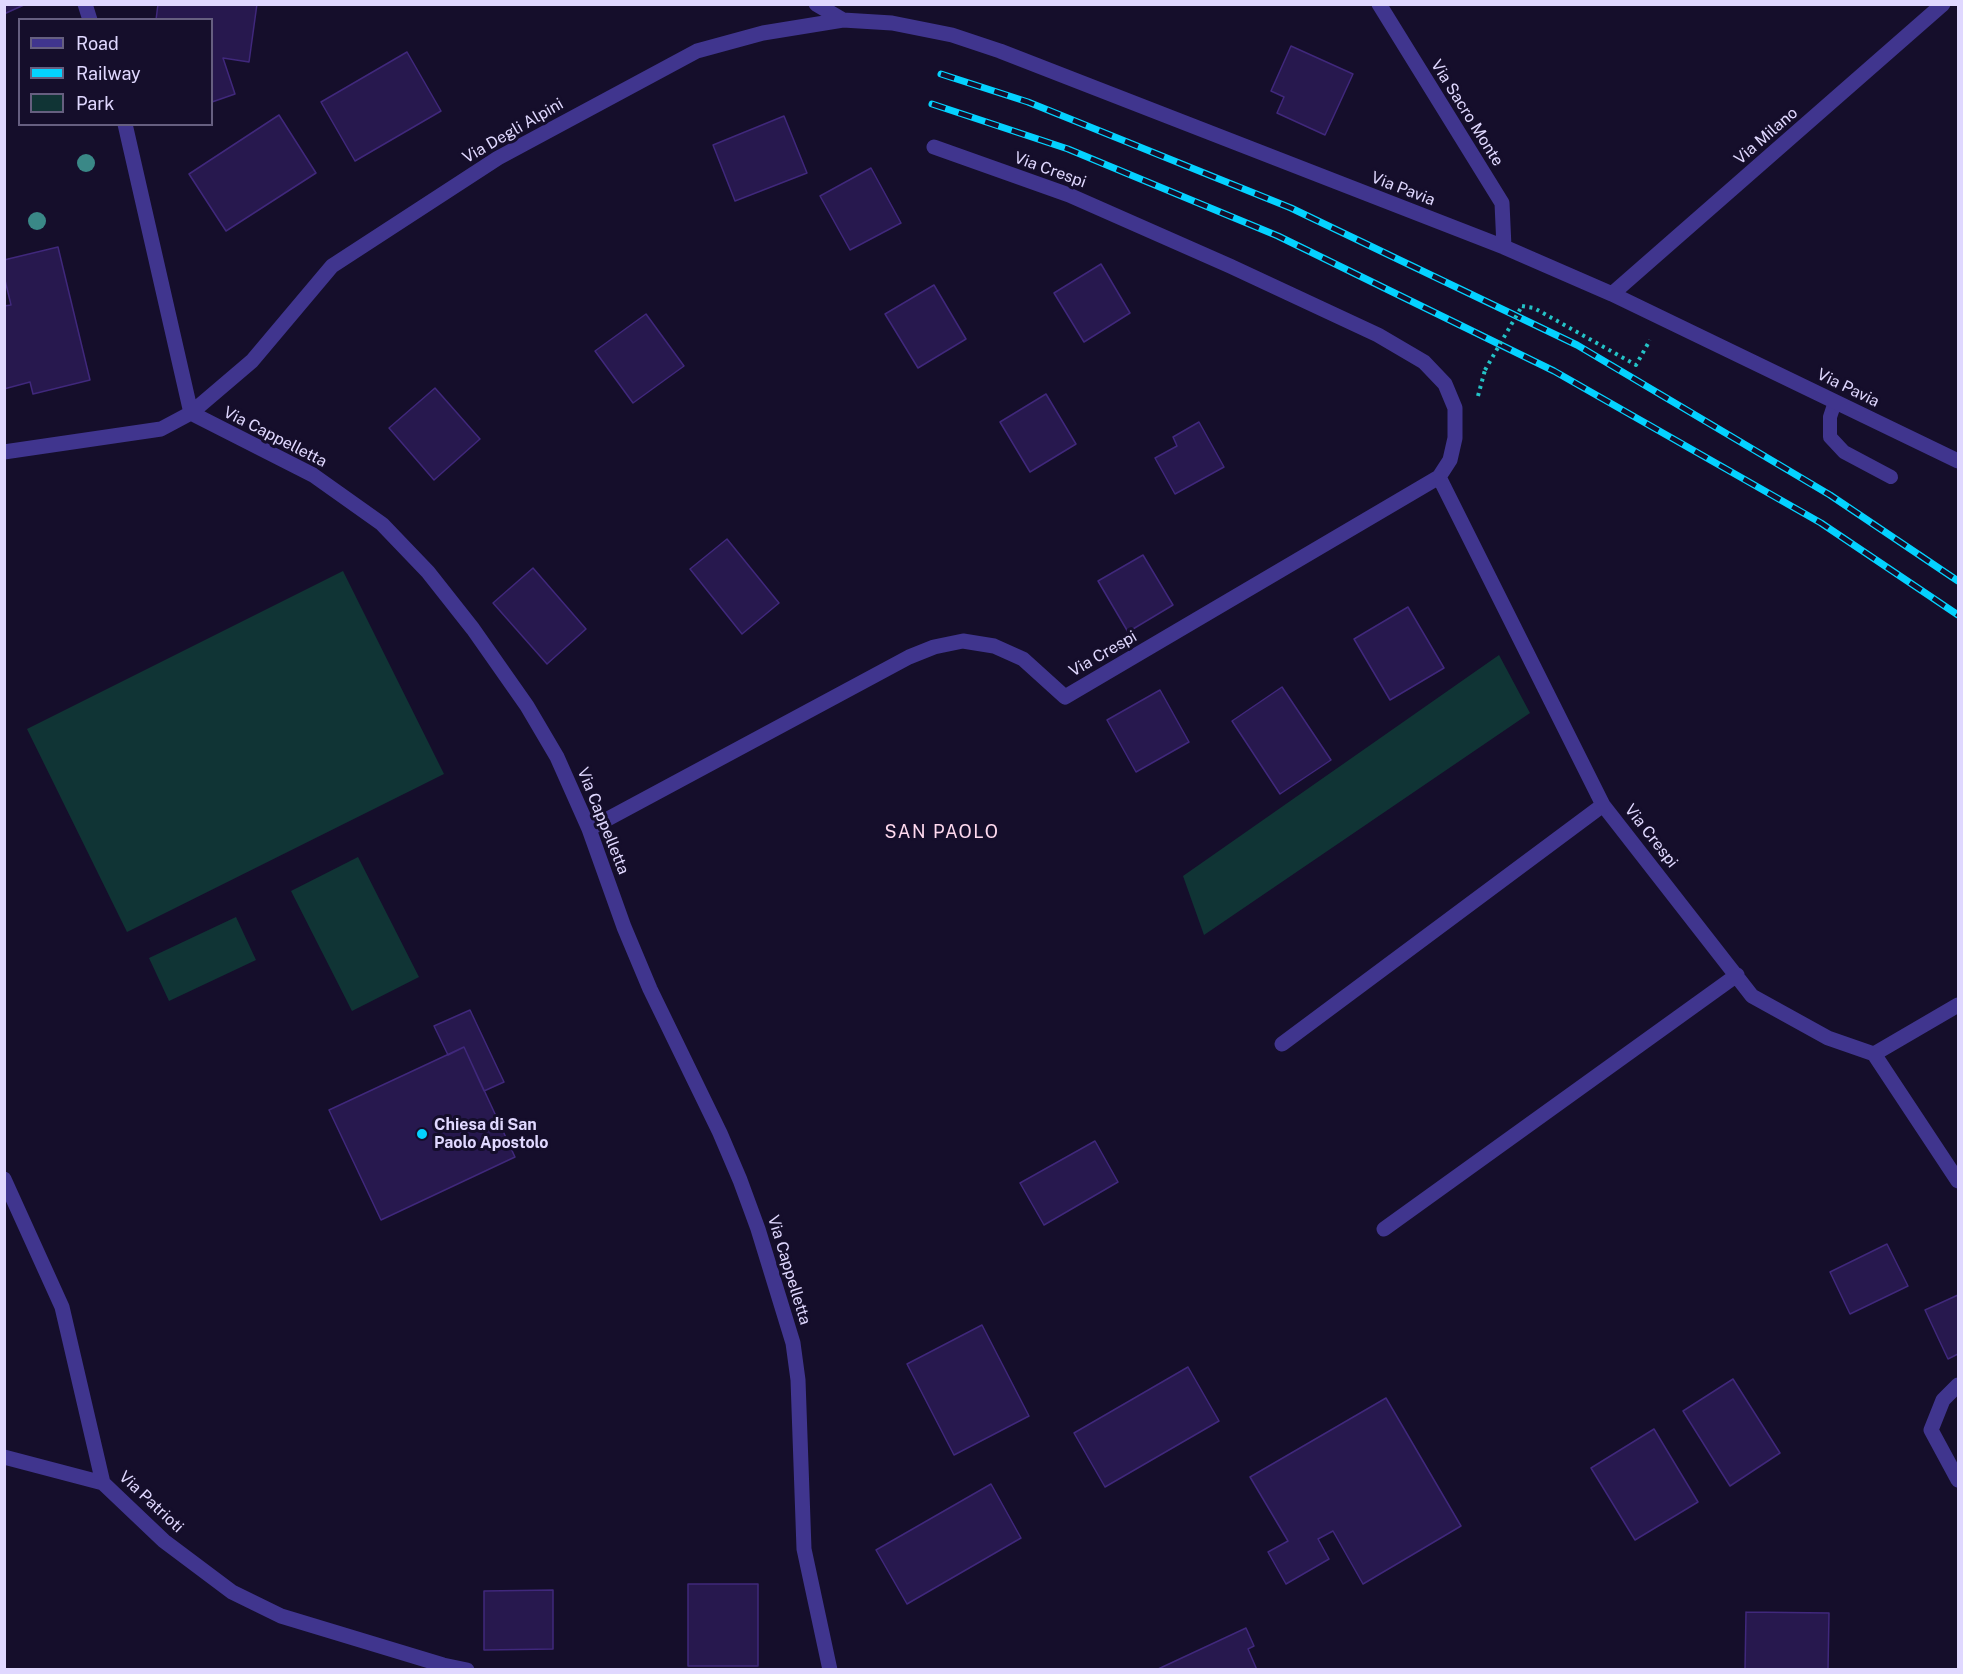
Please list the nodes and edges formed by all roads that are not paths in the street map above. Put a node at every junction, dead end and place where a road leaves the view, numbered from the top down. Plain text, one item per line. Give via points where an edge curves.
1 (816, 4) edge
2 (1379, 4) edge
3 (1943, 4) edge
4 (843, 20) junction
5 (125, 126) edge
6 (934, 147) dead end
7 (1504, 247) junction
8 (1612, 294) junction
9 (1835, 402) junction
10 (191, 413) junction
11 (4, 452) edge
12 (1959, 461) edge
13 (1439, 477) junction
14 (1891, 477) dead end
15 (1603, 805) junction
16 (589, 829) junction
17 (1737, 975) junction
18 (1959, 1005) edge
19 (1282, 1044) dead end
20 (1874, 1054) junction
21 (4, 1179) edge
22 (1959, 1181) edge
23 (1384, 1229) dead end
24 (1959, 1385) edge
25 (4, 1457) edge
26 (1959, 1480) edge
27 (103, 1483) junction
28 (467, 1670) edge
29 (830, 1670) edge

1 - 4 street, Via Pavia
2 - 7 street, Via Sacro Monte via 1502,203
3 - 8 street, Via Milano
4 - 7 street, Via Pavia via 892,23 952,34
4 - 10 street, Via Degli Alpini via 763,33 697,51 498,158 332,266 252,361
5 - 10 street
6 - 13 street, Via Crespi via 1069,195 1378,335 1424,362 1444,384 1455,408 1450,460
7 - 8 street, Via Pavia
8 - 9 street, Via Pavia
9 - 12 street, Via Pavia
9 - 14 lane via 1830,437 1844,452
10 - 11 street, Via Degli Alpini via 161,429
10 - 16 street, Via Cappelletta via 313,475 382,524 428,572 527,706 557,757
13 - 15 street, Via Crespi
13 - 16 street, Via Crespi via 1065,697 1023,659 994,646 963,641 934,647
15 - 17 street, Via Crespi
15 - 19 street
16 - 29 street, Via Cappelletta via 650,989 740,1180 793,1343 798,1380 804,1549
17 - 20 street, Via Crespi via 1752,996 1828,1038
17 - 23 street
18 - 20 street
20 - 22 street
21 - 27 street, Via Patrioti via 62,1307
24 - 26 street via 1943,1400 1931,1430
25 - 27 street
27 - 28 street, Via Patrioti via 164,1541 232,1592 281,1616

